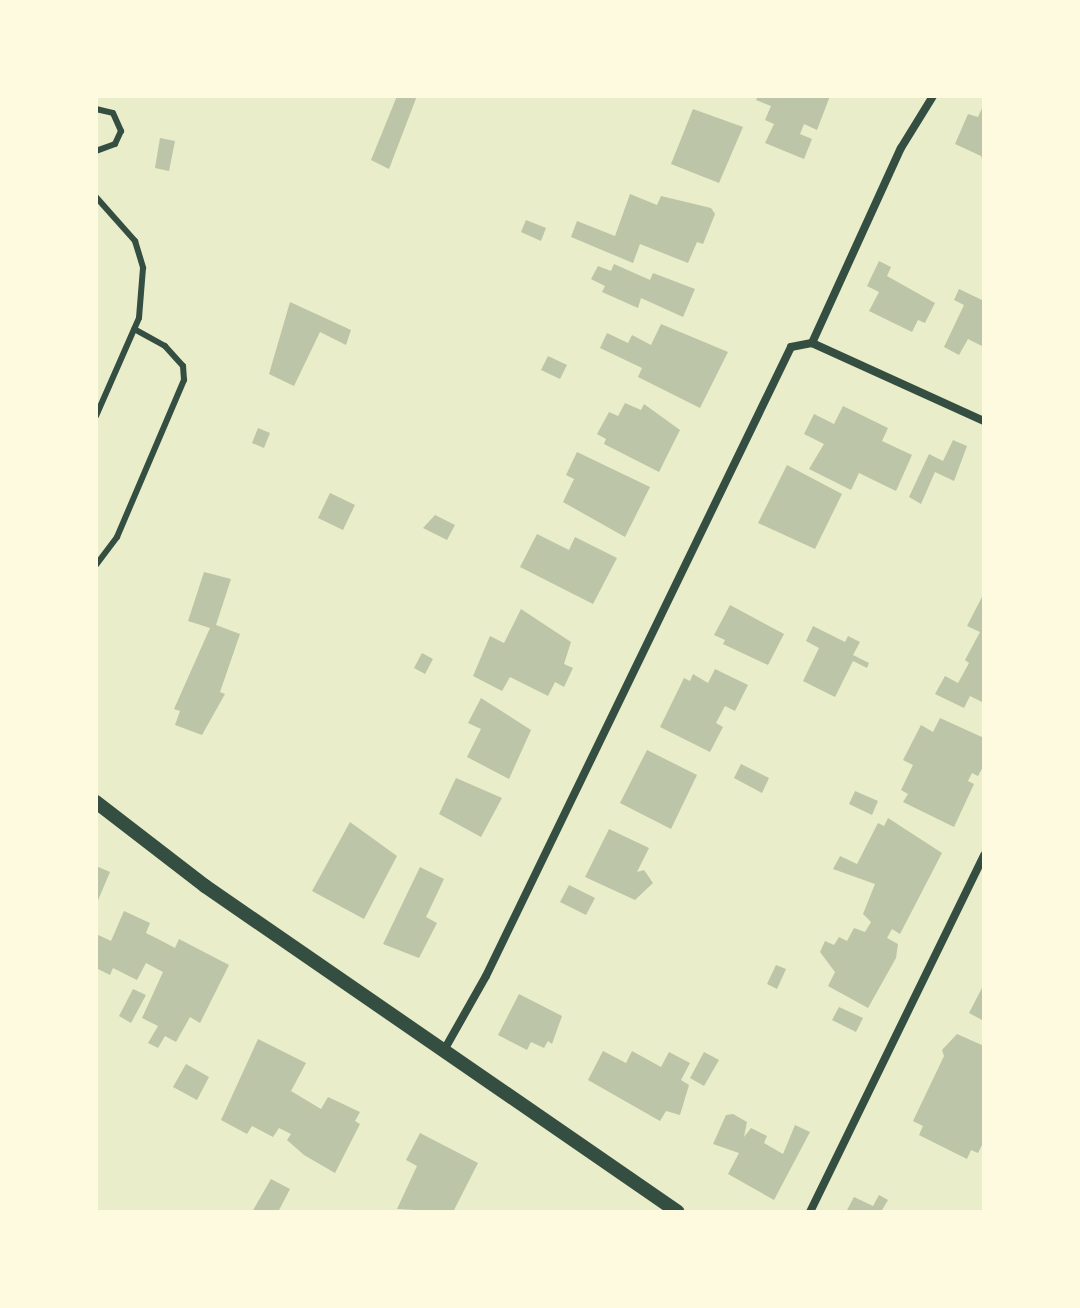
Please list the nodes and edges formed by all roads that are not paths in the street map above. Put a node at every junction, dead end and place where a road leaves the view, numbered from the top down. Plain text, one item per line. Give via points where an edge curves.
1 (933, 96) edge
2 (96, 109) edge
3 (96, 151) edge
4 (96, 197) edge
5 (134, 329) junction
6 (812, 343) junction
7 (96, 416) edge
8 (984, 421) edge
9 (96, 565) edge
10 (96, 802) edge
11 (984, 855) edge
12 (442, 1052) junction
13 (678, 1212) edge
14 (810, 1212) edge

1 - 6 street via 901,148
2 - 3 lane via 113,113 121,131 115,144
4 - 5 lane via 135,241 143,268
5 - 7 lane
5 - 9 lane via 165,346 183,366 184,380 117,537
6 - 8 street
6 - 12 street via 791,347 486,976
10 - 12 street via 205,886
11 - 14 street
12 - 13 street

